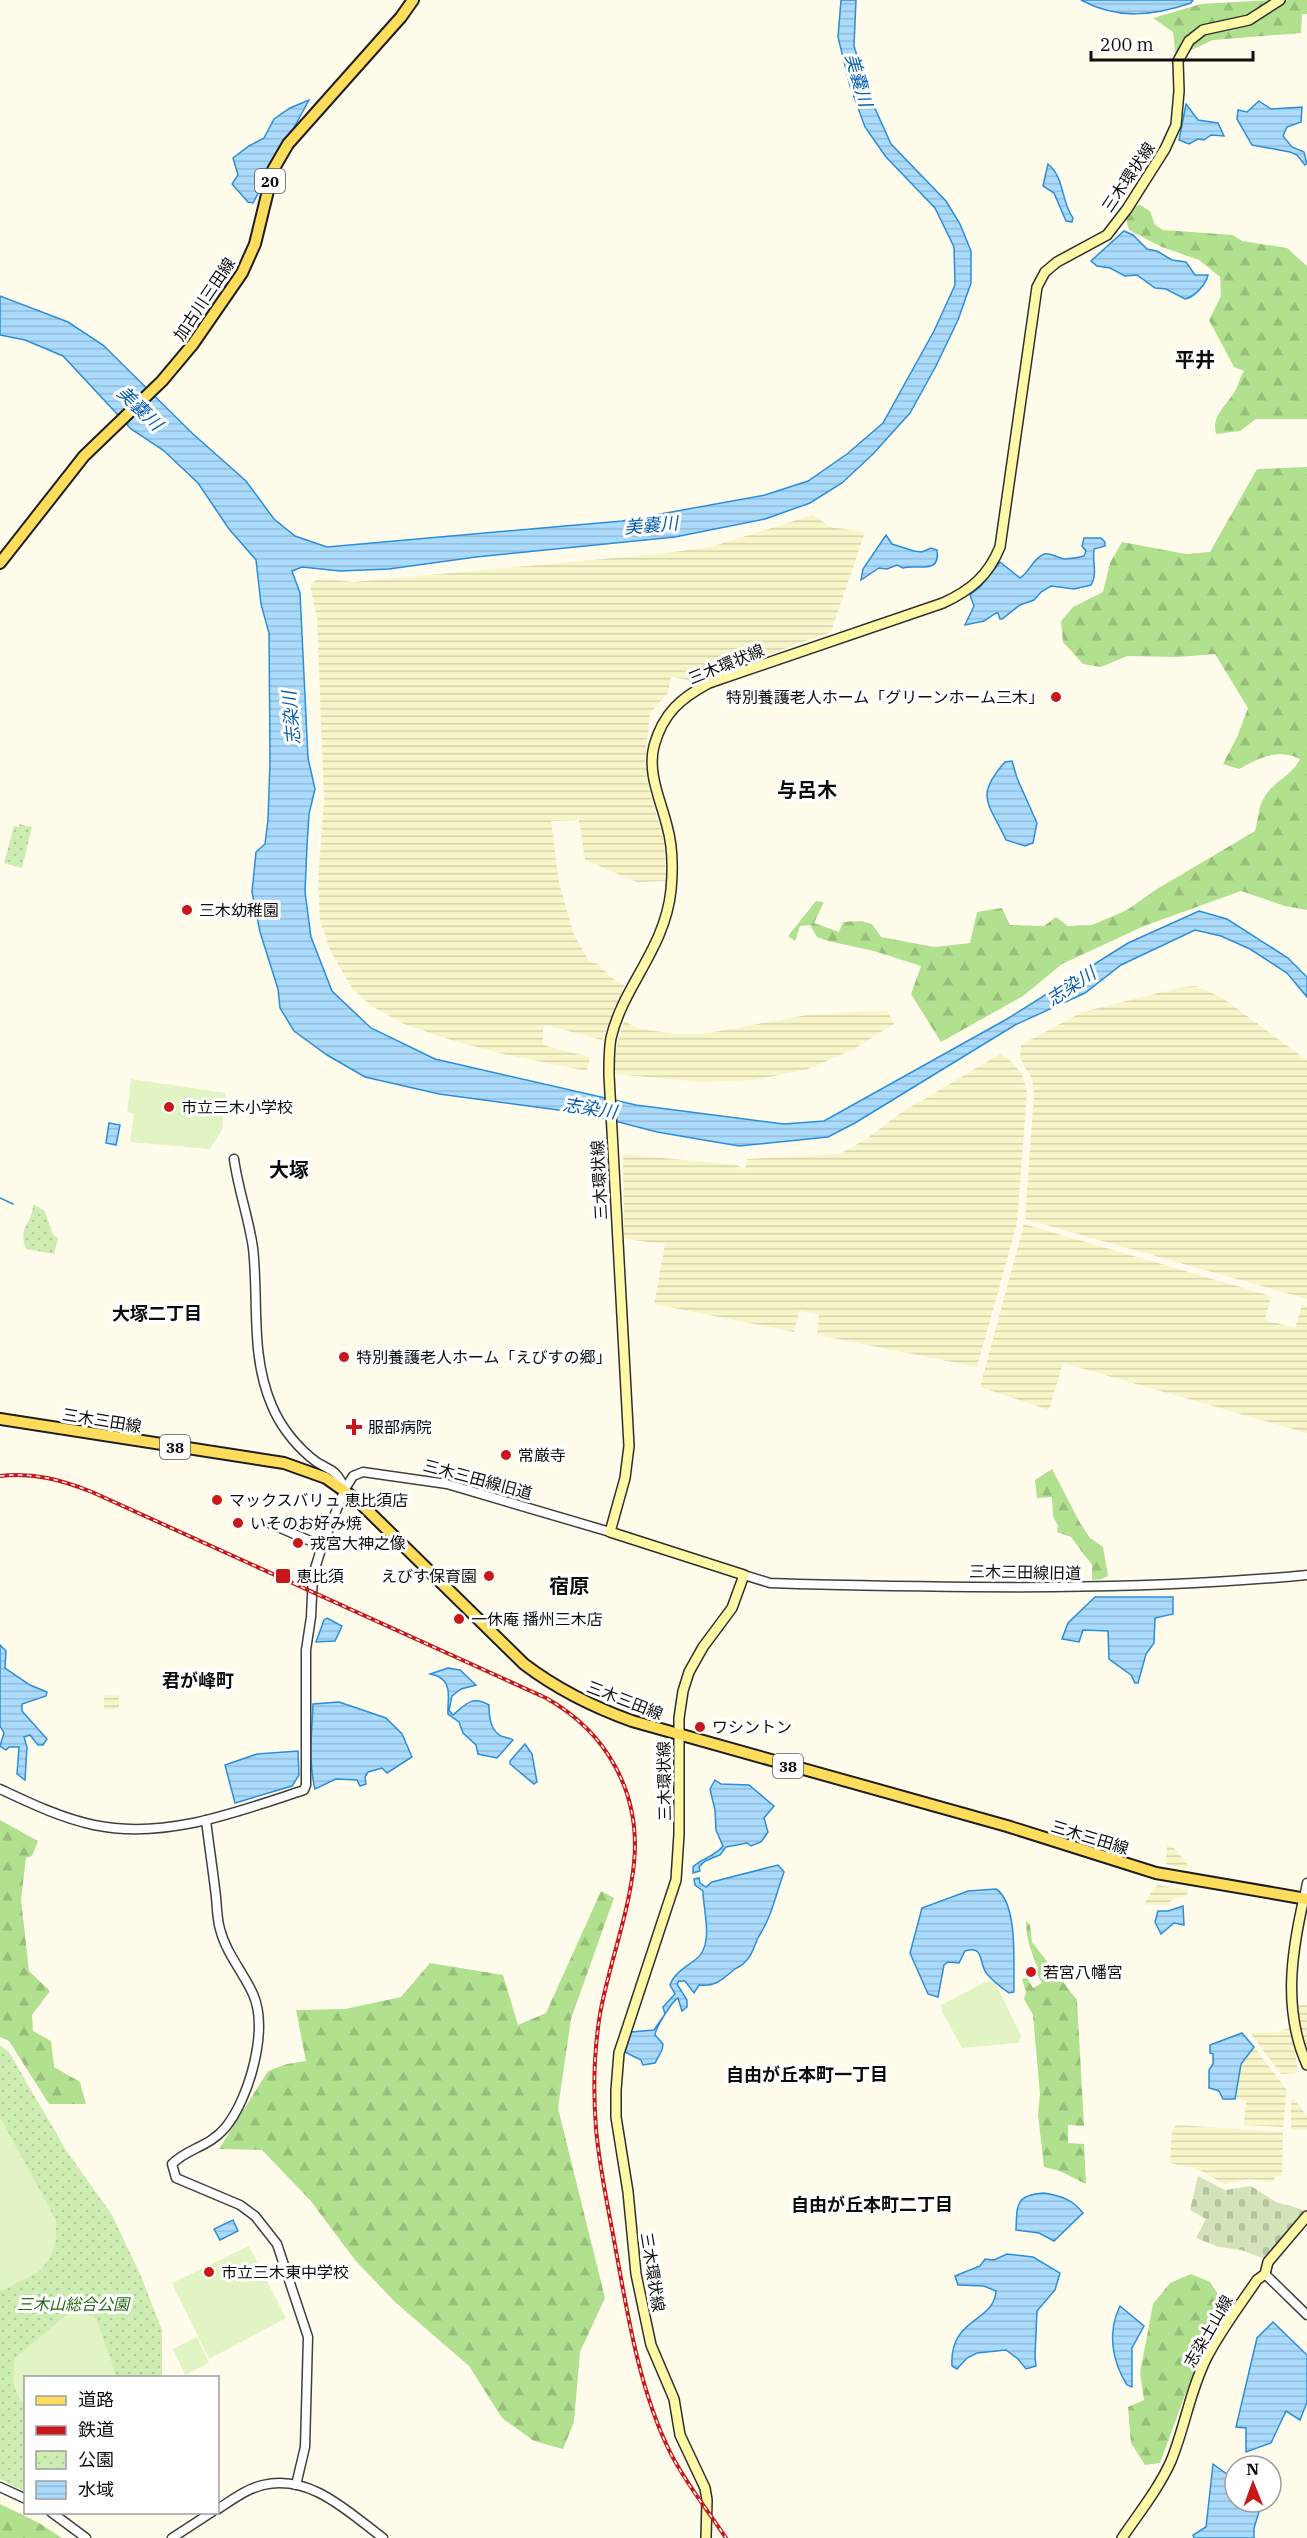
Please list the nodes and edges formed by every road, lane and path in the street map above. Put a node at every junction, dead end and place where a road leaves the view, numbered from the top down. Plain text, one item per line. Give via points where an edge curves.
1 (413, 0) edge
2 (1280, 0) edge
3 (0, 563) edge
4 (234, 1159) dead end
5 (0, 1419) edge
6 (345, 1489) junction
7 (271, 1524) dead end
8 (610, 1532) junction
9 (322, 1546) junction
10 (744, 1575) junction
11 (1307, 1575) edge
12 (679, 1735) junction
13 (0, 1789) edge
14 (206, 1820) junction
15 (1307, 1883) edge
16 (1305, 1898) edge
17 (1307, 2065) edge
18 (1307, 2216) edge
19 (1265, 2274) junction
20 (1307, 2315) edge
21 (296, 2485) junction
22 (0, 2487) edge
23 (24, 2498) edge
24 (219, 2508) edge
25 (54, 2514) edge
26 (209, 2514) edge
27 (86, 2538) edge
28 (172, 2538) edge
29 (383, 2538) edge
30 (706, 2538) edge
31 (1122, 2538) edge

1 - 3 main road, 加古川三田線 / 20 via 288,144 273,170 255,244 242,273 193,344 162,381 77,463
2 - 8 main road, 三木環状線 via 1249,20 1203,30 1189,41 1178,61 1176,126 1159,159 1107,235 1057,262 1045,272 1037,287 1000,547 983,577 972,588 943,603 709,683 681,699 660,727 652,765 670,842 669,902 662,931 611,1038 609,1084 629,1446
4 - 6 street via 253,1248 258,1356 272,1405 284,1429 308,1455 336,1471
5 - 6 main road, 三木三田線 / 38 via 284,1463
6 - 8 street, 三木三田線旧道 via 353,1476 363,1472 430,1480
6 - 9 street
6 - 12 main road, 三木三田線 / 38 via 499,1641 546,1681 604,1711
7 - 9 street
8 - 10 main road
9 - 14 street via 313,1575 306,1650 306,1788
10 - 11 street, 三木三田線旧道 via 798,1584 1089,1587
10 - 12 main road, 三木環状線 via 732,1608 689,1672 680,1705
12 - 16 main road, 三木三田線 / 38 via 995,1823 1156,1873
12 - 30 main road, 三木環状線 via 680,1834 676,1880 619,2053 616,2117 628,2192 631,2243 645,2318 651,2345 674,2399 680,2435 705,2488
13 - 14 street via 55,1813 102,1827 148,1829
14 - 21 street via 220,1929 255,2000 260,2025 236,2114 213,2140 177,2159 172,2170 176,2178 240,2205 255,2216 281,2253 308,2337 304,2446
15 - 16 street
16 - 17 main road via 1293,1946 1291,1981 1294,2023
18 - 19 main road, 志染土山線 via 1268,2262
19 - 20 street
19 - 31 main road, 志染土山線 via 1257,2280 1208,2356 1170,2463
21 - 24 street via 263,2485
21 - 29 street via 324,2494
22 - 23 street
25 - 27 street
26 - 28 street

